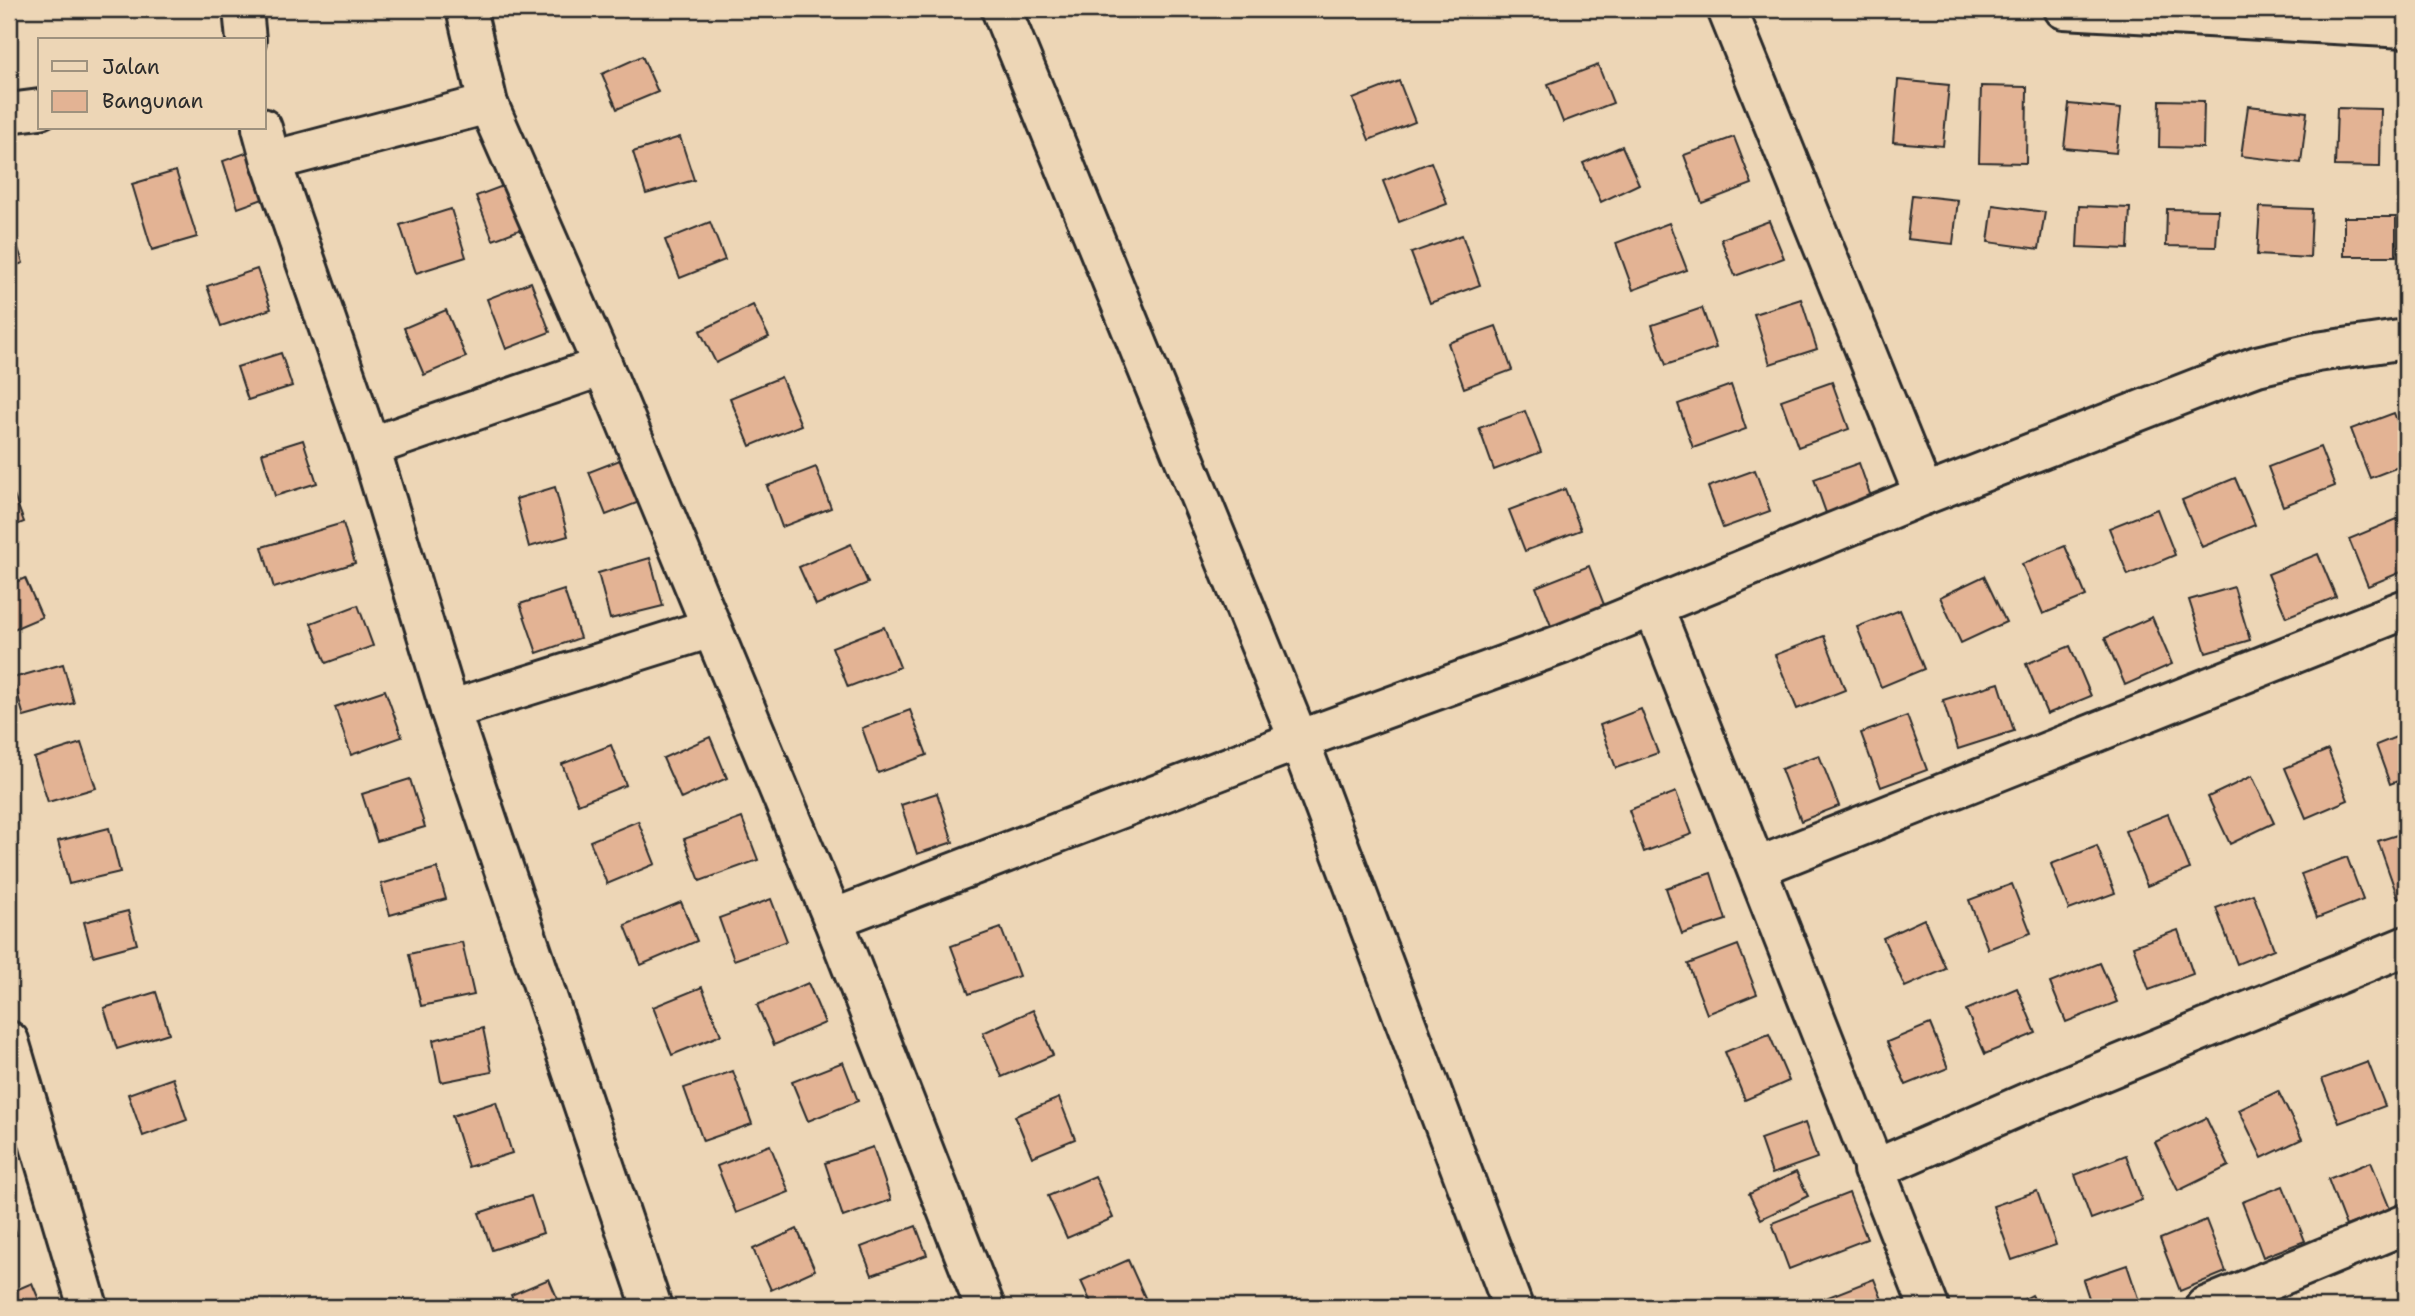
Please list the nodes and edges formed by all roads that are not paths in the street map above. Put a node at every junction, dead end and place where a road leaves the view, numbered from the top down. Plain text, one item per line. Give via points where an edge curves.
1 (243, 9) edge
2 (466, 9) edge
3 (1002, 9) edge
4 (1727, 9) edge
5 (2064, 9) edge
6 (2406, 28) edge
7 (246, 38) edge
8 (488, 104) junction
9 (38, 110) edge
10 (9, 114) edge
11 (267, 145) edge
12 (2406, 339) edge
13 (603, 366) junction
14 (370, 447) junction
15 (1924, 495) junction
16 (1653, 607) junction
17 (2406, 609) edge
18 (710, 628) junction
19 (450, 710) junction
20 (1298, 740) junction
21 (1758, 867) junction
22 (833, 919) junction
23 (2406, 946) edge
24 (9, 1041) edge
25 (1873, 1170) junction
26 (2406, 1224) edge
27 (88, 1307) edge
28 (652, 1307) edge
29 (985, 1307) edge
30 (1513, 1307) edge
31 (1929, 1307) edge
32 (2206, 1307) edge

1 - 7 street
2 - 8 street
3 - 20 street
4 - 15 street
5 - 6 street
8 - 11 street
8 - 13 street
9 - 10 street
11 - 14 street
12 - 15 street via 2257,366
13 - 14 street
13 - 18 street
14 - 19 street
15 - 16 street
16 - 20 street
16 - 21 street
17 - 21 street
18 - 19 street
18 - 22 street
19 - 28 street
20 - 22 street
20 - 30 street
21 - 25 street
22 - 29 street
23 - 25 street
24 - 27 street
25 - 31 street
26 - 32 street

